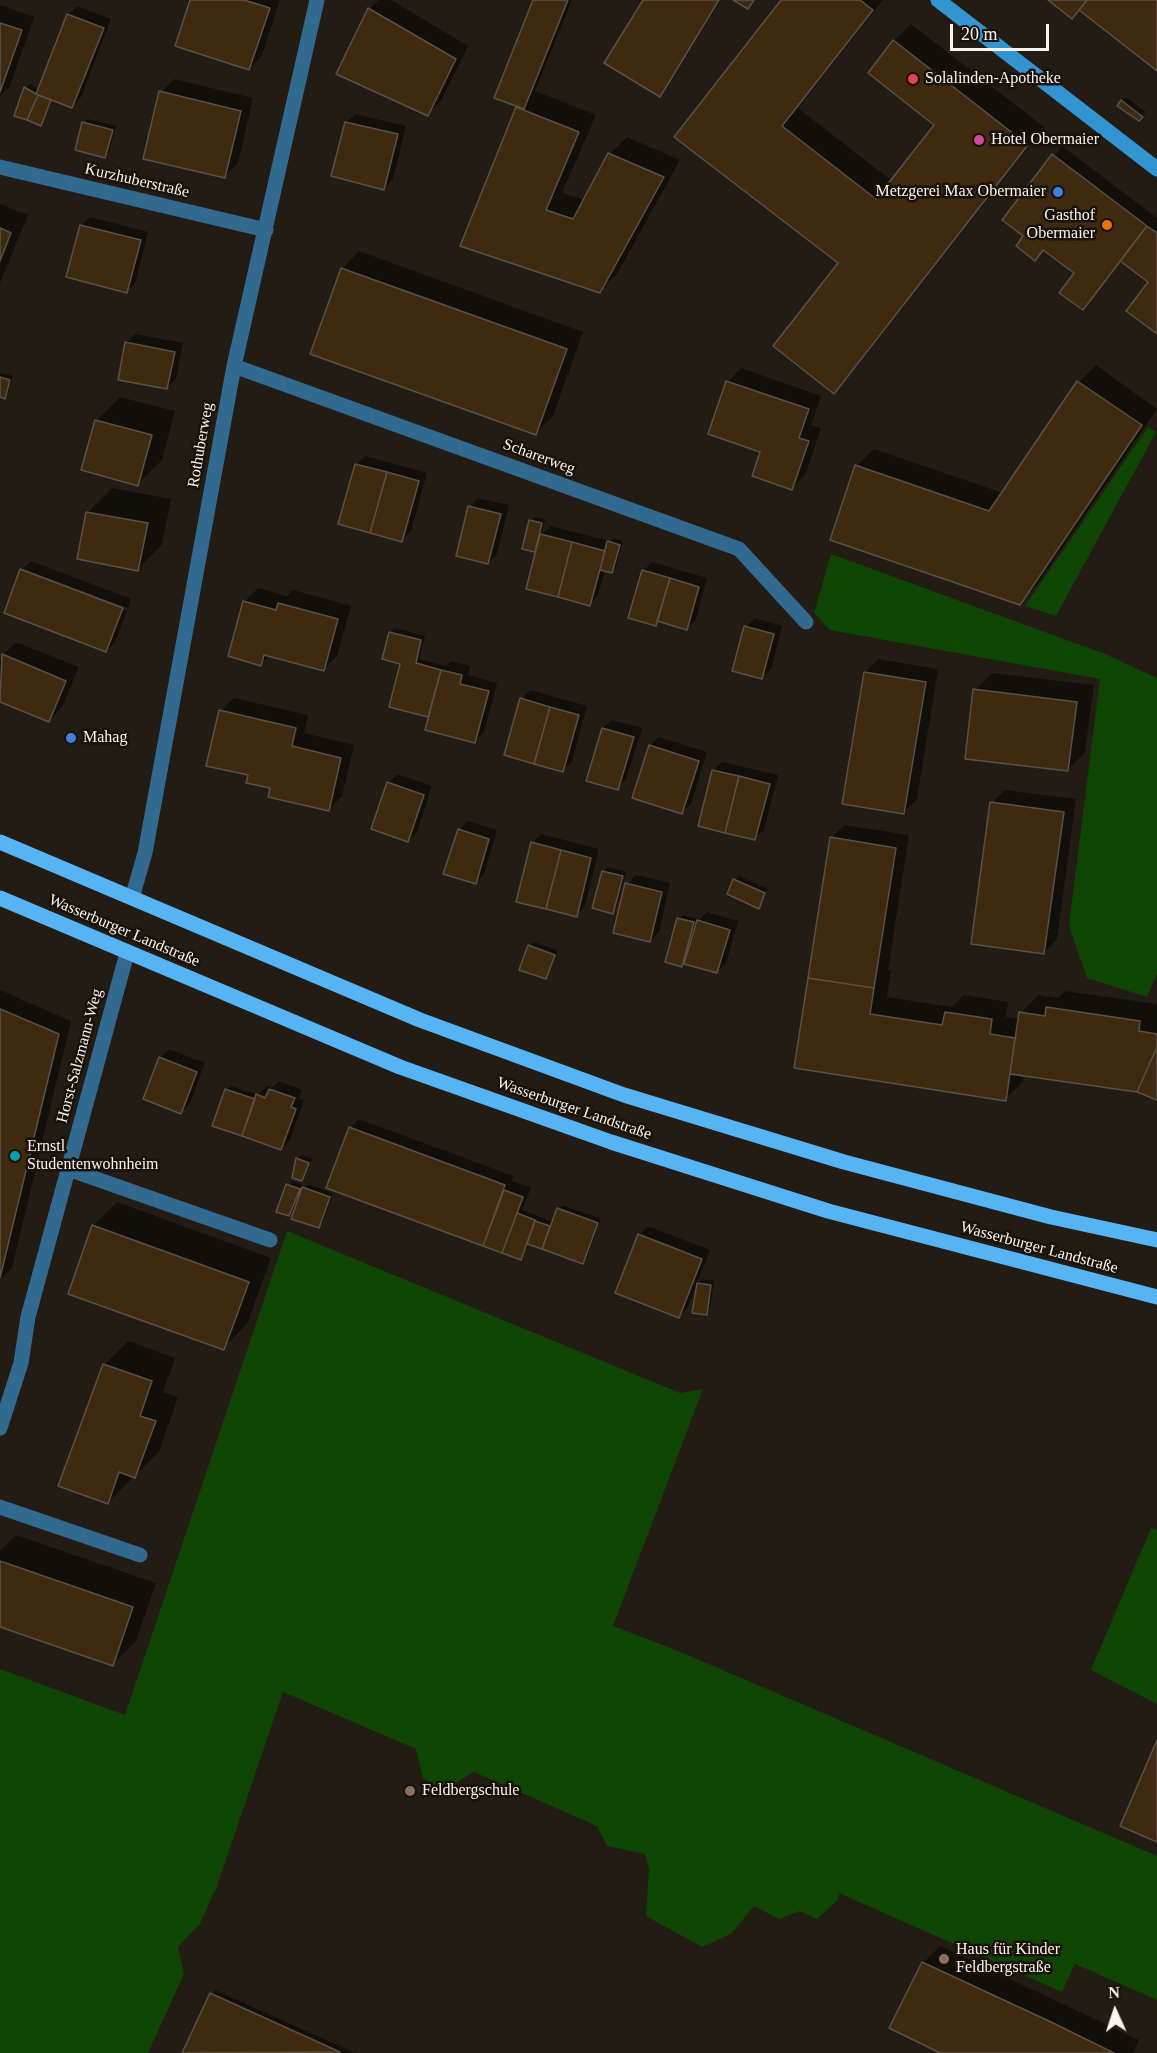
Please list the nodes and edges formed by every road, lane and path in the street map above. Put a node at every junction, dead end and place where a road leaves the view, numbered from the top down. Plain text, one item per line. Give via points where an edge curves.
1 (317, 0) edge
2 (938, 0) edge
3 (0, 167) edge
4 (1157, 169) edge
5 (266, 230) junction
6 (234, 366) junction
7 (806, 622) dead end
8 (0, 842) edge
9 (0, 897) edge
10 (132, 898) junction
11 (128, 953) junction
12 (68, 1169) junction
13 (270, 1240) dead end
14 (1157, 1240) edge
15 (1157, 1297) edge
16 (0, 1428) edge
17 (0, 1507) edge
18 (140, 1555) dead end

1 - 5 street, Rothuberweg
2 - 4 street
3 - 5 street, Kurzhuberstraße
5 - 6 street, Rothuberweg
6 - 7 street, Scharerweg via 739,549
6 - 10 street, Rothuberweg via 145,853
8 - 10 main road, Wasserburger Landstraße
9 - 11 main road, Wasserburger Landstraße
10 - 14 main road, Wasserburger Landstraße via 420,1020 624,1095 844,1162 1051,1217
11 - 12 street, Horst-Salzmann-Weg
11 - 15 main road, Wasserburger Landstraße via 400,1066 611,1142 828,1211
12 - 13 street
12 - 16 street, Horst-Salzmann-Weg via 28,1317 21,1363
17 - 18 street

